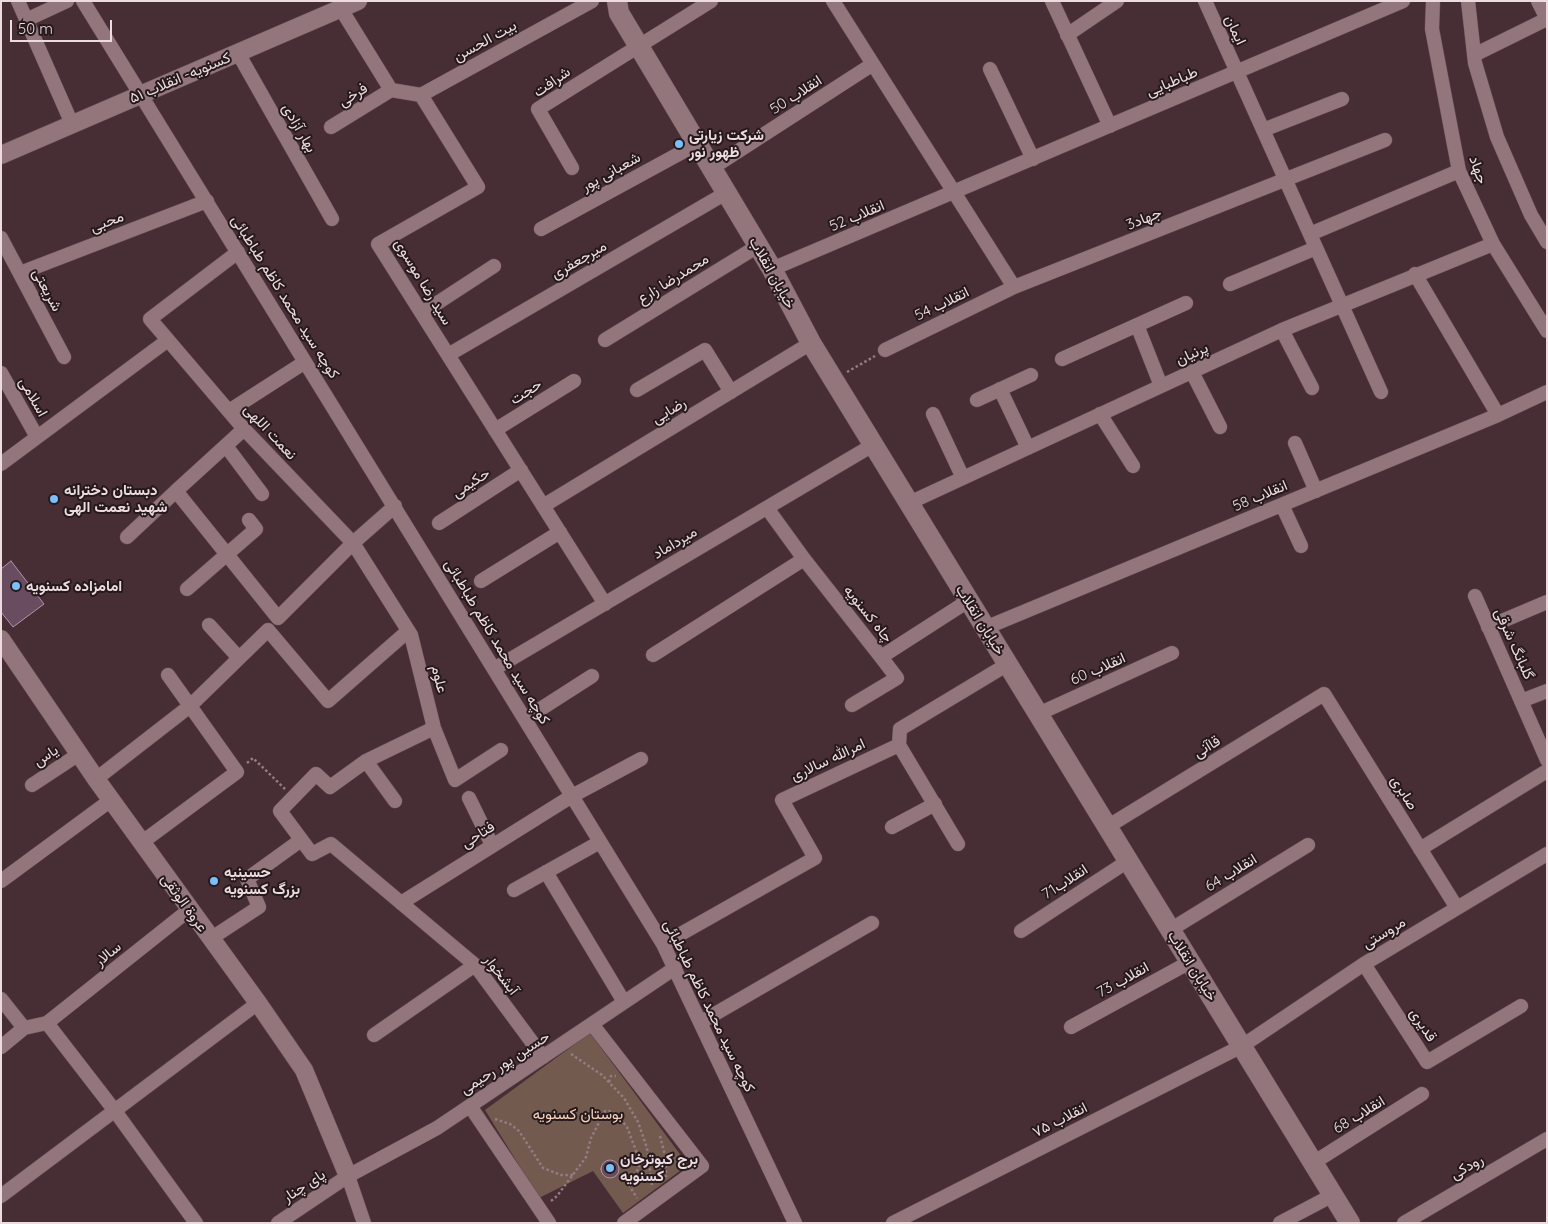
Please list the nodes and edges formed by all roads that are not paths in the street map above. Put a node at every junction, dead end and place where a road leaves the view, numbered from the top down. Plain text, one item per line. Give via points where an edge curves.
1 (18, 1) edge
2 (67, 1) edge
3 (83, 1) edge
4 (358, 1) edge
5 (592, 1) edge
6 (603, 1) edge
7 (711, 1) edge
8 (833, 1) edge
9 (1052, 1) edge
10 (1117, 1) edge
11 (1205, 1) edge
12 (1402, 1) edge
13 (1433, 1) edge
14 (1468, 1) edge
15 (1538, 1) edge
16 (618, 7) edge
17 (341, 9) junction
18 (1547, 19) edge
19 (26, 20) junction
20 (1067, 35) junction
21 (638, 45) junction
22 (238, 53) junction
23 (1474, 55) junction
24 (873, 64) junction
25 (990, 69) dead end
26 (1237, 72) junction
27 (391, 90) junction
28 (421, 94) junction
29 (141, 95) junction
30 (1342, 98) dead end
31 (72, 124) junction
32 (1110, 126) junction
33 (331, 127) dead end
34 (1263, 130) junction
35 (1385, 140) dead end
36 (697, 144) junction
37 (1, 154) edge
38 (1032, 159) junction
39 (572, 168) dead end
40 (712, 168) junction
41 (1459, 171) junction
42 (1285, 180) junction
43 (954, 192) junction
44 (726, 193) junction
45 (206, 201) junction
46 (332, 219) dead end
47 (542, 229) dead end
48 (1310, 234) junction
49 (1, 238) edge
50 (1547, 242) edge
51 (1493, 244) junction
52 (758, 246) junction
53 (1316, 248) junction
54 (238, 252) junction
55 (494, 266) dead end
56 (772, 269) junction
57 (20, 273) junction
58 (1416, 274) junction
59 (1230, 284) dead end
60 (1014, 287) junction
61 (1186, 303) dead end
62 (1341, 304) junction
63 (422, 313) junction
64 (1137, 325) junction
65 (1282, 330) junction
66 (1547, 332) edge
67 (168, 340) junction
68 (605, 340) dead end
69 (811, 343) junction
70 (885, 350) road end
71 (448, 355) junction
72 (64, 357) dead end
73 (1062, 359) dead end
74 (305, 362) junction
75 (1192, 372) junction
76 (1, 373) edge
77 (1031, 375) dead end
78 (574, 381) dead end
79 (1160, 386) junction
80 (1312, 388) dead end
81 (1000, 389) junction
82 (637, 390) dead end
83 (731, 392) junction
84 (1380, 392) dead end
85 (1547, 392) edge
86 (977, 400) dead end
87 (229, 411) junction
88 (933, 414) dead end
89 (1100, 414) junction
90 (1498, 415) junction
91 (1220, 427) dead end
92 (244, 429) junction
93 (495, 430) junction
94 (37, 437) junction
95 (1295, 443) dead end
96 (873, 445) junction
97 (226, 446) junction
98 (1028, 448) junction
99 (1, 464) edge
100 (1133, 466) dead end
101 (521, 470) junction
102 (963, 478) junction
103 (1316, 491) junction
104 (176, 492) junction
105 (262, 494) dead end
106 (909, 503) junction
107 (1282, 505) junction
108 (394, 506) junction
109 (543, 506) junction
110 (767, 508) junction
111 (249, 520) dead end
112 (439, 523) dead end
113 (560, 532) junction
114 (127, 537) dead end
115 (354, 543) junction
116 (1301, 546) dead end
117 (227, 555) junction
118 (804, 560) junction
119 (481, 582) dead end
120 (187, 589) dead end
121 (1475, 596) dead end
122 (968, 601) junction
123 (1547, 602) edge
124 (605, 604) junction
125 (278, 618) junction
126 (209, 625) dead end
127 (1488, 627) junction
128 (985, 628) junction
129 (268, 630) junction
130 (408, 631) junction
131 (1, 639) edge
132 (1172, 653) dead end
133 (652, 655) dead end
134 (881, 657) junction
135 (239, 658) junction
136 (1008, 664) junction
137 (494, 669) junction
138 (168, 675) dead end
139 (592, 676) dead end
140 (1547, 691) edge
141 (1324, 694) joint
142 (1521, 701) junction
143 (852, 705) dead end
144 (190, 706) junction
145 (1038, 714) junction
146 (525, 719) junction
147 (434, 728) junction
148 (899, 745) junction
149 (501, 750) dead end
150 (79, 754) junction
151 (641, 758) dead end
152 (366, 760) junction
153 (1547, 760) edge
154 (1547, 771) edge
155 (96, 780) junction
156 (32, 785) dead end
157 (572, 796) junction
158 (469, 798) dead end
159 (111, 800) junction
160 (395, 801) dead end
161 (935, 804) junction
162 (892, 827) dead end
163 (1107, 827) junction
164 (301, 840) junction
165 (600, 842) junction
166 (141, 843) junction
167 (958, 844) dead end
168 (492, 845) junction
169 (1308, 845) dead end
170 (1420, 849) junction
171 (1547, 854) edge
172 (1128, 860) junction
173 (546, 872) junction
174 (1, 881) edge
175 (514, 890) dead end
176 (401, 903) junction
177 (1457, 908) junction
178 (189, 910) junction
179 (872, 923) dead end
180 (1170, 930) junction
181 (1021, 931) dead end
182 (210, 939) junction
183 (662, 944) junction
184 (1190, 962) junction
185 (1364, 964) junction
186 (475, 966) junction
187 (675, 968) junction
188 (1, 999) edge
189 (258, 1002) junction
190 (624, 1002) junction
191 (1521, 1006) dead end
192 (701, 1022) junction
193 (46, 1023) junction
194 (592, 1024) junction
195 (1071, 1027) dead end
196 (24, 1028) junction
197 (374, 1035) dead end
198 (1242, 1046) junction
199 (1, 1047) edge
200 (543, 1057) junction
201 (1422, 1094) dead end
202 (470, 1106) junction
203 (115, 1111) junction
204 (1547, 1139) edge
205 (1313, 1163) junction
206 (348, 1176) junction
207 (1333, 1195) junction
208 (1, 1196) edge
209 (196, 1223) edge
210 (278, 1223) edge
211 (364, 1223) edge
212 (549, 1223) edge
213 (624, 1223) edge
214 (795, 1223) edge
215 (893, 1223) edge
216 (1280, 1223) edge
217 (1350, 1223) edge
218 (1404, 1223) edge

1 - 19 street
2 - 19 street
3 - 29 street, کوچه سید محمد کاظم طباطبائی
4 - 17 street, کسنویه- انقلاب ۵۱
5 - 28 street, بیت الحسن
6 - 16 main road, خیابان انقلاب
7 - 21 street
8 - 24 street
9 - 20 street
10 - 20 street
11 - 26 street, ایمان
12 - 26 street, طباطبایی
13 - 41 street, جهاد via 1432,28
14 - 23 street, جهاد
15 - 18 street
16 - 21 main road, خیابان انقلاب
17 - 22 street, کسنویه- انقلاب ۵۱
17 - 27 street
18 - 23 street
19 - 31 street
20 - 32 street
21 - 36 main road, خیابان انقلاب
21 - 39 street, شرافت via 538,109
22 - 29 street, کسنویه- انقلاب ۵۱
22 - 46 street, بهار آزادی
23 - 50 street, جهاد via 1497,137 1531,215
24 - 40 street, انقلاب 50
24 - 43 street
25 - 38 street
26 - 32 street, طباطبایی
26 - 34 street
27 - 28 street
27 - 33 street, فرخی
28 - 63 street, سید رضا موسوی via 478,187 378,244
29 - 31 street, کسنویه- انقلاب ۵۱
29 - 45 street, کوچه سید محمد کاظم طباطبائی
30 - 34 street
31 - 37 street, کسنویه- انقلاب ۵۱
32 - 38 street, طباطبایی
34 - 42 street
35 - 42 street, جهاد3
36 - 40 main road, خیابان انقلاب
36 - 47 street, شعبانی پور
38 - 43 street, طباطبایی
40 - 44 main road, خیابان انقلاب
41 - 48 street
41 - 51 street, جهاد
42 - 48 street
42 - 60 street, جهاد3
43 - 56 street, انقلاب 52
43 - 60 street
44 - 52 main road, خیابان انقلاب
44 - 71 street, میرجعفری
45 - 54 street, کوچه سید محمد کاظم طباطبائی
45 - 57 street, محبی
48 - 53 street
49 - 57 street, شریعتی
51 - 58 street, پرنیان
51 - 66 street, جهاد
52 - 56 main road, خیابان انقلاب
52 - 68 street, محمدرضا زارع
53 - 59 street
53 - 62 street
54 - 67 street, نعمت اللهی via 150,319
54 - 74 street, کوچه سید محمد کاظم طباطبائی
55 - 63 street
56 - 69 main road, خیابان انقلاب
57 - 72 street, شریعتی
58 - 62 street, پرنیان
58 - 90 street
60 - 70 street, اتقلاب 54
61 - 64 street
62 - 65 street, پرنیان
62 - 84 street
63 - 71 street, سید رضا موسوی
64 - 73 street
64 - 79 street
65 - 75 street, پرنیان
65 - 80 street
67 - 87 street, نعمت اللهی
67 - 94 street
69 - 83 street, رضایی
69 - 96 main road, خیابان انقلاب
71 - 93 street, سید رضا موسوی
74 - 87 street
74 - 108 street, کوچه سید محمد کاظم طباطبائی
75 - 79 street, پرنیان
75 - 91 street
76 - 94 street, اسلامی
77 - 81 street
78 - 93 street, حجت
79 - 89 street, پرنیان
81 - 86 street
81 - 98 street
82 - 83 street via 705,350
83 - 109 street, رضایی
85 - 90 street, انقلاب 58
87 - 92 street, نعمت اللهی
88 - 102 street
89 - 98 street, پرنیان
89 - 100 street
90 - 103 street, انقلاب 58
92 - 97 street
92 - 115 street, نعمت اللهی
93 - 101 street, سید رضا موسوی
94 - 99 street
95 - 103 street
96 - 106 main road, خیابان انقلاب
96 - 110 street, میرداماد
97 - 104 street
97 - 105 street
98 - 102 street, پرنیان
101 - 109 street, سید رضا موسوی
101 - 112 street, حکیمی
102 - 106 street, پرنیان
103 - 107 street, انقلاب 58
104 - 114 street
104 - 117 street
106 - 122 main road, خیابان انقلاب
107 - 116 street
107 - 128 street, انقلاب 58
108 - 115 street
108 - 137 street, کوچه سید محمد کاظم طباطبائی
109 - 113 street, سید رضا موسوی
110 - 118 street, چاه کسنویه
110 - 124 street, میرداماد
111 - 117 street via 256,529
113 - 119 street
113 - 124 street, سید رضا موسوی
115 - 125 street
115 - 130 street, علوم
117 - 120 street
117 - 125 street
118 - 133 street
118 - 134 street, چاه کسنویه
121 - 127 street, گلبانگ شرقی
122 - 128 main road, خیابان انقلاب
122 - 134 street, چاه کسنویه
123 - 127 street
124 - 137 street, میرداماد
125 - 129 street
126 - 135 street
127 - 142 street, گلبانگ شرقی
128 - 136 main road, خیابان انقلاب
129 - 130 street via 328,701
129 - 135 street
130 - 147 street, علوم
131 - 150 street, عروة الوثقی
132 - 145 street, انقلاب 60
134 - 143 street via 897,678
135 - 144 street
136 - 145 main road, خیابان انقلاب
136 - 148 street via 900,729
137 - 146 street, کوچه سید محمد کاظم طباطبائی
138 - 144 street
139 - 146 street
140 - 142 street
141 - 163 street, قاآنی
141 - 170 street, صابری
142 - 153 street, گلبانگ شرقی
144 - 155 street
144 - 166 street via 237,772
145 - 163 main road, خیابان انقلاب
146 - 157 street, کوچه سید محمد کاظم طباطبائی
147 - 149 street, علوم via 455,780
147 - 152 street
148 - 161 street
148 - 183 street, امرالله سالاری via 782,800 815,858
150 - 155 street, عروة الوثقی
150 - 156 street, یاس
151 - 157 street, فتاحی
152 - 160 street
152 - 164 street via 330,788 316,774 280,812
154 - 170 street
155 - 159 street, عروة الوثقی
157 - 165 street, کوچه سید محمد کاظم طباطبائی
157 - 168 street, فتاحی
158 - 168 street
159 - 166 street, عروة الوثقی
159 - 174 street
161 - 162 street
161 - 167 street
163 - 172 main road, خیابان انقلاب
164 - 176 street, آبشخوار via 312,854 331,844
164 - 182 street via 247,879 260,906
165 - 173 street
165 - 183 street, کوچه سید محمد کاظم طباطبائی
166 - 178 street, عروة الوثقی
168 - 176 street, فتاحی
169 - 180 street, انقلاب 64
170 - 177 street, صابری
171 - 177 street, مروستی
172 - 180 main road, خیابان انقلاب
172 - 181 street, انقلاب71
173 - 175 street
173 - 190 street
176 - 186 street, آبشخوار
177 - 185 street, مروستی
178 - 182 street, عروة الوثقی
178 - 193 street, سالار
179 - 192 street
180 - 184 main road, خیابان انقلاب
182 - 189 street, عروة الوثقی
183 - 187 street, کوچه سید محمد کاظم طباطبائی
184 - 195 street, انقلاب 73
184 - 198 main road, خیابان انقلاب
185 - 191 street, قدیری via 1427,1062
185 - 198 street, مروستی
186 - 197 street
186 - 200 street, آبشخوار
187 - 190 street, حسین پور رحیمی
187 - 192 street, کوچه سید محمد کاظم طباطبائی
188 - 196 street
189 - 203 street
189 - 206 street, عروة الوثقی via 304,1070
190 - 194 street, حسین پور رحیمی
192 - 214 street, کوچه سید محمد کاظم طباطبائی
193 - 196 street
193 - 203 street
194 - 200 street, حسین پور رحیمی
194 - 213 street via 702,1166
196 - 199 street
198 - 205 main road, خیابان انقلاب
198 - 215 street, انقلاب ۷۵
200 - 202 street, حسین پور رحیمی
201 - 205 street, انقلاب 68
202 - 206 street, حسین پور رحیمی
202 - 212 street
203 - 208 street
203 - 209 street
204 - 218 street, رودکی
205 - 207 main road, خیابان انقلاب
206 - 210 street, پای چنار
206 - 211 street
207 - 216 street
207 - 217 main road, خیابان انقلاب

